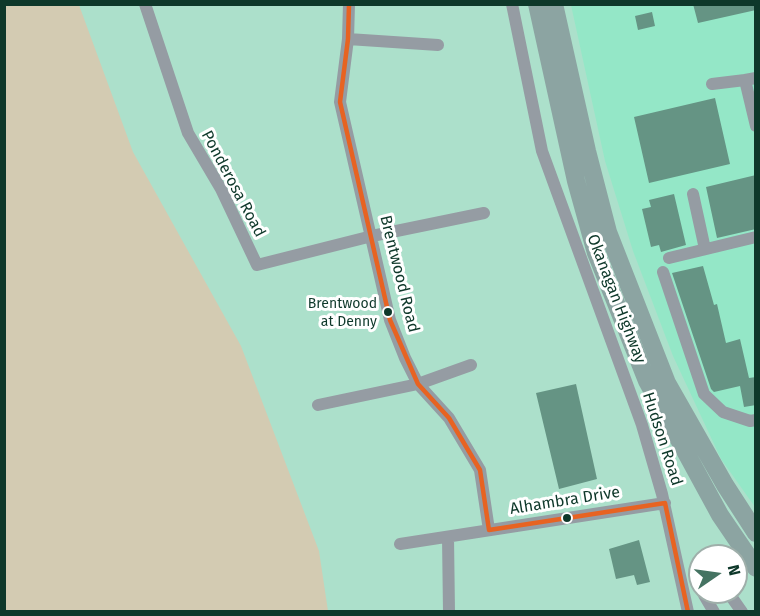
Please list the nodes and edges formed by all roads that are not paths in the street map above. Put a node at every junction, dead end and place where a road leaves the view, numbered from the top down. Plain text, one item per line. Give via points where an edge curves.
1 (145, 4) edge
2 (349, 4) edge
3 (512, 4) edge
4 (537, 4) edge
5 (554, 4) edge
6 (348, 39) junction
7 (438, 45) dead end
8 (750, 79) edge
9 (712, 84) dead end
10 (756, 126) edge
11 (693, 194) dead end
12 (484, 213) dead end
13 (372, 236) junction
14 (756, 237) edge
15 (705, 249) junction
16 (669, 258) dead end
17 (663, 272) dead end
18 (471, 366) dead end
19 (418, 384) junction
20 (318, 405) dead end
21 (756, 420) edge
22 (665, 503) junction
23 (489, 530) junction
24 (756, 533) edge
25 (448, 537) junction
26 (400, 544) dead end
27 (756, 568) edge
28 (449, 612) edge
29 (688, 612) edge

1 - 13 street, Ponderosa Road via 188,133 221,189 257,265
2 - 6 street, Brentwood Road
3 - 22 street, Hudson Road via 542,151 642,425
4 - 27 highway, Okanagan Highway via 576,182 596,253 647,381 720,515
5 - 24 highway, Okanagan Highway via 608,232 667,383
6 - 7 street
6 - 13 street, Brentwood Road via 340,102
8 - 9 street
8 - 10 street
11 - 15 street
12 - 13 street
13 - 19 street, Brentwood Road via 390,320
14 - 15 street
15 - 16 street
17 - 21 street via 704,394 723,412
18 - 19 street
19 - 20 street
19 - 23 street, Brentwood Road via 449,418 480,470
22 - 23 street, Alhambra Drive
22 - 29 street, Hudson Road
23 - 25 street, Alhambra Drive
25 - 26 street, Alhambra Drive
25 - 28 street

